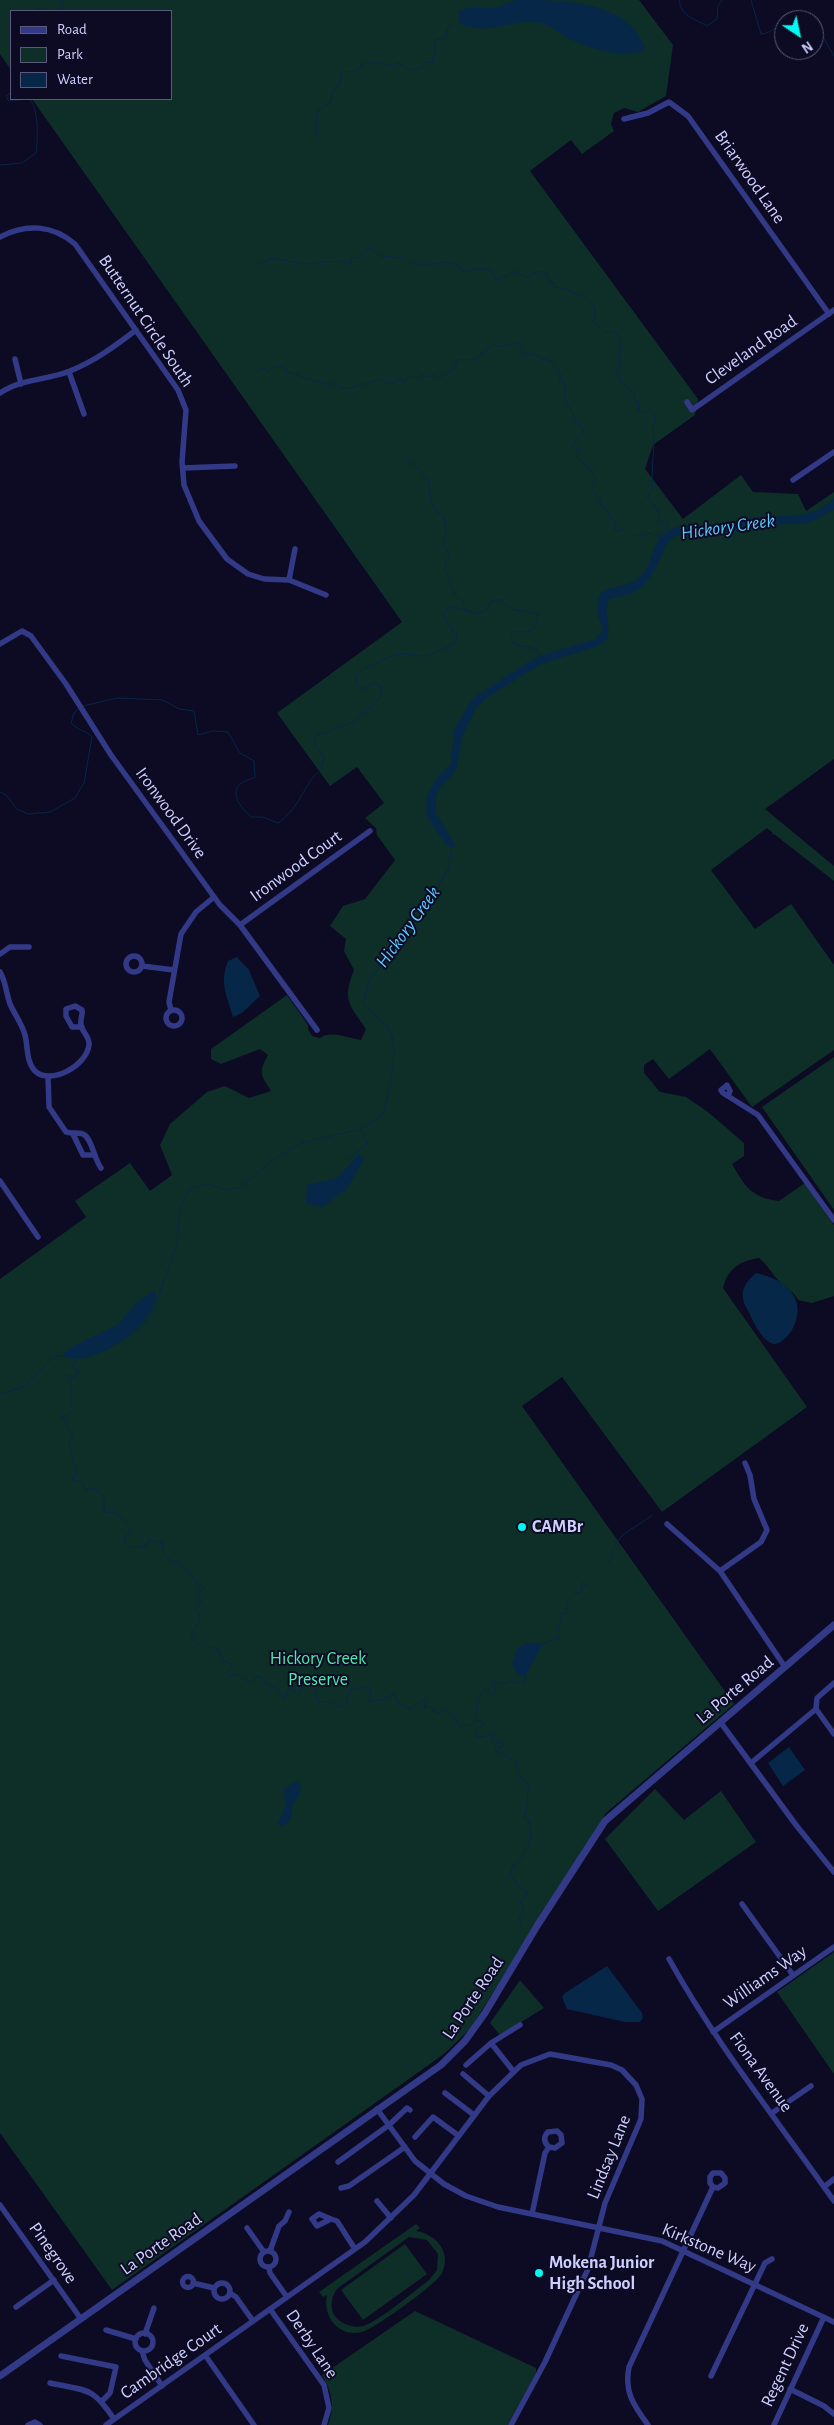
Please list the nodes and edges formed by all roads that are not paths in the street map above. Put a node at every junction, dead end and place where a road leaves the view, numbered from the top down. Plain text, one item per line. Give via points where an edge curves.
1 (624, 119) dead end
2 (0, 237) edge
3 (831, 312) edge
4 (136, 330) junction
5 (16, 359) dead end
6 (69, 372) junction
7 (21, 384) junction
8 (0, 393) edge
9 (687, 402) dead end
10 (84, 414) dead end
11 (834, 452) edge
12 (235, 466) dead end
13 (183, 468) junction
14 (793, 480) dead end
15 (295, 549) dead end
16 (289, 580) junction
17 (326, 595) dead end
18 (0, 644) edge
19 (370, 831) dead end
20 (214, 897) junction
21 (240, 925) junction
22 (29, 948) dead end
23 (0, 954) edge
24 (142, 966) dead end
25 (174, 970) junction
26 (0, 972) edge
27 (2, 980) edge
28 (171, 1010) dead end
29 (82, 1027) dead end
30 (317, 1030) dead end
31 (48, 1076) junction
32 (728, 1096) dead end
33 (73, 1134) junction
34 (93, 1156) junction
35 (101, 1168) dead end
36 (0, 1181) edge
37 (834, 1220) edge
38 (38, 1237) dead end
39 (745, 1463) dead end
40 (667, 1524) dead end
41 (720, 1571) junction
42 (834, 1625) edge
43 (785, 1667) junction
44 (834, 1684) edge
45 (816, 1710) junction
46 (720, 1723) junction
47 (834, 1734) edge
48 (751, 1763) junction
49 (834, 1872) edge
50 (742, 1904) dead end
51 (834, 1947) edge
52 (669, 1958) dead end
53 (793, 1975) junction
54 (520, 2025) dead end
55 (713, 2032) junction
56 (491, 2043) junction
57 (466, 2065) dead end
58 (514, 2072) junction
59 (462, 2074) dead end
60 (507, 2077) joint
61 (810, 2086) dead end
62 (445, 2093) dead end
63 (489, 2096) junction
64 (377, 2109) junction
65 (410, 2110) dead end
66 (772, 2113) junction
67 (474, 2115) junction
68 (389, 2125) junction
69 (459, 2136) junction
70 (415, 2138) dead end
71 (405, 2147) junction
72 (549, 2147) dead end
73 (338, 2162) dead end
74 (430, 2173) junction
75 (834, 2179) edge
76 (713, 2187) dead end
77 (824, 2187) junction
78 (341, 2188) dead end
79 (377, 2201) dead end
80 (834, 2201) edge
81 (1, 2207) edge
82 (288, 2212) dead end
83 (532, 2214) junction
84 (391, 2218) junction
85 (331, 2219) dead end
86 (247, 2228) dead end
87 (600, 2228) junction
88 (356, 2249) junction
89 (267, 2251) junction
90 (684, 2251) junction
91 (772, 2259) dead end
92 (269, 2267) junction
93 (54, 2280) junction
94 (194, 2283) dead end
95 (754, 2284) junction
96 (214, 2288) junction
97 (230, 2293) junction
98 (288, 2297) junction
99 (16, 2307) dead end
100 (154, 2308) dead end
101 (270, 2309) junction
102 (824, 2317) junction
103 (81, 2319) junction
104 (253, 2321) junction
105 (834, 2322) edge
106 (106, 2330) dead end
107 (146, 2334) junction
108 (136, 2339) junction
109 (142, 2351) junction
110 (204, 2355) junction
111 (61, 2356) dead end
112 (0, 2376) edge
113 (711, 2376) dead end
114 (50, 2383) dead end
115 (162, 2386) junction
116 (790, 2389) junction
117 (102, 2402) junction
118 (834, 2414) edge
119 (114, 2419) junction
120 (28, 2425) edge
121 (40, 2425) edge
122 (106, 2425) edge
123 (254, 2425) edge
124 (324, 2425) edge
125 (512, 2425) edge
126 (648, 2425) edge
127 (774, 2425) edge

1 - 3 street, Briarwood Lane via 648,113 669,102 688,116
2 - 4 street, Butternut Circle South via 36,227 67,236
3 - 9 street, Cleveland Road via 692,410
4 - 6 street via 98,358
4 - 13 street, Butternut Circle South via 178,390 186,410
5 - 7 street
6 - 7 street
6 - 10 street
7 - 8 street
11 - 14 street
12 - 13 street
13 - 16 street, Butternut Circle South via 184,485 200,521 228,559 248,574 264,579
15 - 16 street
16 - 17 street, Butternut Circle South
18 - 20 street, Ironwood Drive via 22,631 31,636 111,755
19 - 21 street, Ironwood Court
20 - 21 street, Ironwood Drive
20 - 25 street via 185,925
21 - 30 street, Ironwood Drive
22 - 23 street via 10,946
24 - 25 street
25 - 28 street via 169,1002
26 - 27 street
27 - 31 street via 26,1037 29,1061 36,1072
29 - 31 street via 88,1035 89,1046 85,1056 68,1071
31 - 33 street via 49,1107 66,1132
32 - 37 street via 758,1115
33 - 34 street via 83,1155
33 - 34 street via 82,1134 89,1140 94,1149
34 - 35 street
36 - 38 street
39 - 41 street via 754,1499 767,1530 761,1542
40 - 41 street
41 - 43 street
42 - 43 street, La Porte Road
43 - 46 street, La Porte Road
44 - 45 street via 817,1698
45 - 47 street
45 - 48 street
46 - 48 street
46 - 64 street, La Porte Road via 605,1821 465,2041 441,2065
48 - 49 street
50 - 53 street
51 - 53 street, Williams Way
52 - 55 street, Fiona Avenue
53 - 55 street, Williams Way
54 - 56 street
55 - 66 street, Fiona Avenue
56 - 57 street
56 - 58 street
58 - 60 street, Lindsay Lane
58 - 87 street, Lindsay Lane via 535,2058 564,2055 610,2065 622,2070 636,2085 642,2099 641,2120 608,2194
59 - 63 street
60 - 63 street, Cambridge Court
61 - 66 street
62 - 67 street
63 - 67 street, Cambridge Court
64 - 68 street, Kirkstone Way
64 - 103 street, La Porte Road
65 - 68 street via 407,2108
66 - 77 street, Fiona Avenue
67 - 69 street, Cambridge Court
68 - 71 street, Kirkstone Way
68 - 73 street
69 - 70 street via 433,2117
69 - 74 street, Cambridge Court
71 - 74 street, Kirkstone Way
71 - 78 street via 349,2186
72 - 83 street via 544,2153
74 - 83 street, Kirkstone Way via 454,2190 480,2202
74 - 84 street, Cambridge Court
75 - 77 street
76 - 90 street
77 - 80 street, Fiona Avenue
79 - 84 street
81 - 93 street, Pinegrove
82 - 89 street
83 - 87 street, Kirkstone Way
84 - 88 street, Cambridge Court
85 - 88 street via 337,2221
86 - 89 street
87 - 90 street, Kirkstone Way via 662,2241
87 - 125 street, Lindsay Lane via 588,2269
88 - 98 street, Cambridge Court
89 - 92 street via 260,2257 261,2263
89 - 92 street via 275,2255 276,2261
90 - 95 street, Kirkstone Way
90 - 126 street via 629,2367 629,2396
91 - 95 street via 765,2263
92 - 98 street
93 - 99 street
93 - 103 street, Pinegrove
94 - 96 street
95 - 102 street, Kirkstone Way
95 - 113 street
96 - 97 street, Cambridge Court via 220,2299
96 - 97 street via 224,2282 230,2286
97 - 104 street
98 - 101 street, Cambridge Court
100 - 107 street
101 - 104 street, Cambridge Court
101 - 124 street, Derby Lane via 324,2385 328,2403
102 - 105 street, Kirkstone Way
102 - 116 street, Regent Drive
103 - 112 street, La Porte Road
104 - 110 street, Cambridge Court
106 - 108 street
107 - 108 street
107 - 109 street via 152,2338 153,2344 149,2350
108 - 109 street via 137,2347
109 - 115 street
110 - 115 street, Cambridge Court
110 - 123 street
111 - 117 street via 116,2367 110,2393
114 - 117 street via 91,2392
115 - 119 street, Cambridge Court
116 - 118 street
116 - 127 street, Regent Drive
117 - 119 street
119 - 122 street, Cambridge Court
120 - 121 street via 35,2422

